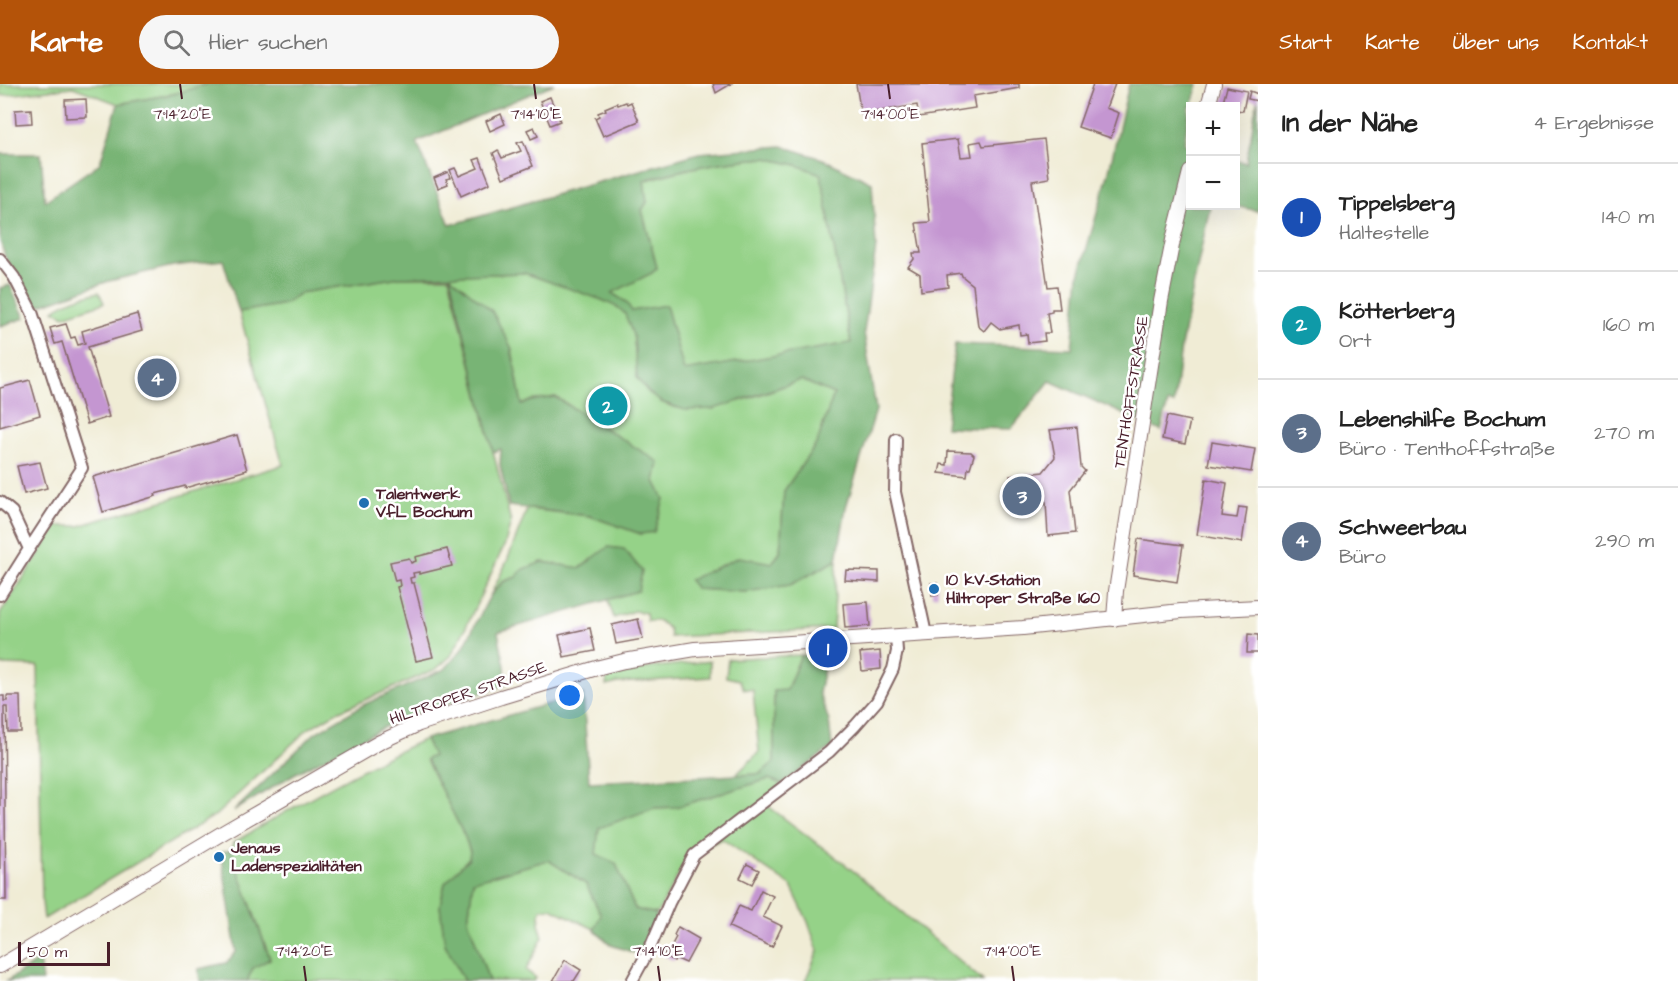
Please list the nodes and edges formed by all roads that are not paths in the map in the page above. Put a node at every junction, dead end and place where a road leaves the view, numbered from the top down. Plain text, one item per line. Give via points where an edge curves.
1 (1214, 84) edge
2 (1209, 102) edge
3 (1186, 191) edge
4 (0, 259) edge
5 (896, 439) dead end
6 (0, 502) edge
7 (29, 549) junction
8 (0, 595) edge
9 (1258, 608) edge
10 (1114, 619) junction
11 (926, 634) junction
12 (896, 637) junction
13 (0, 966) edge
14 (632, 981) edge

1 - 2 street
3 - 10 street, TENTHOFFSTRASSE via 1161,301
4 - 7 street via 32,312 82,468
5 - 11 street via 895,492
6 - 7 street via 12,512
7 - 8 street
9 - 10 street, HILTROPER STRASSE via 1217,608
10 - 11 street, HILTROPER STRASSE
11 - 12 street, HILTROPER STRASSE
12 - 13 street, HILTROPER STRASSE via 716,647 651,656 600,667 419,724 340,763
12 - 14 street via 893,669 877,701 855,726 829,752 694,855

